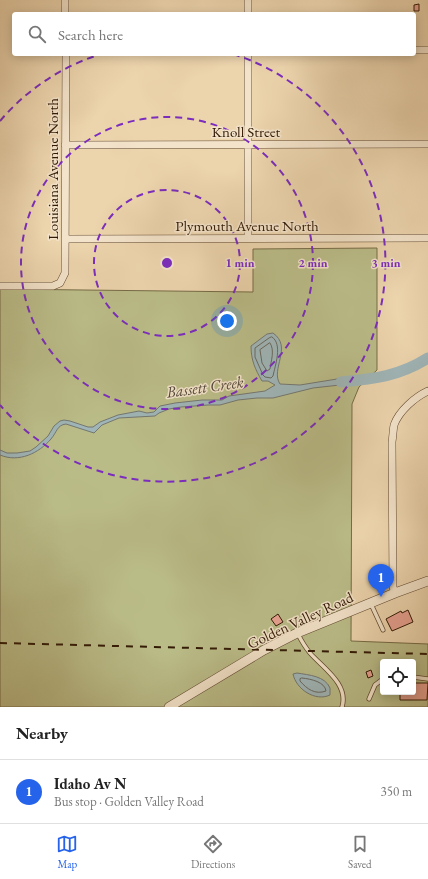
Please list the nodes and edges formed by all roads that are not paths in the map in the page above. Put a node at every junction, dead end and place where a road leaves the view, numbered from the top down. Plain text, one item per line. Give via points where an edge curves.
1 (65, 0) edge
2 (248, 0) edge
3 (65, 12) edge
4 (248, 12) edge
5 (416, 50) edge
6 (428, 50) edge
7 (66, 56) edge
8 (248, 56) edge
9 (248, 144) junction
10 (428, 144) edge
11 (65, 145) junction
12 (248, 238) junction
13 (428, 238) edge
14 (65, 239) junction
15 (0, 286) edge
16 (428, 391) edge
17 (428, 581) edge
18 (395, 593) junction
19 (371, 603) junction
20 (383, 630) dead end
21 (297, 633) junction
22 (416, 677) edge
23 (428, 679) edge
24 (380, 681) edge
25 (369, 699) dead end
26 (169, 707) edge
27 (342, 707) edge

1 - 3 street
2 - 4 street
5 - 6 street
7 - 11 street, Louisiana Avenue North
8 - 9 street
9 - 10 street, Knoll Street
9 - 11 street, Knoll Street
9 - 12 street
11 - 14 street, Louisiana Avenue North
12 - 13 street, Plymouth Avenue North
12 - 14 street, Plymouth Avenue North
14 - 15 street, Louisiana Avenue North via 65,273 60,283 53,286
16 - 18 street via 407,406 394,425 392,442
17 - 18 street, Golden Valley Road
18 - 19 street, Golden Valley Road
19 - 20 lane
19 - 21 street, Golden Valley Road
21 - 26 street, Golden Valley Road
21 - 27 lane via 308,651 341,687
22 - 23 lane
24 - 25 lane via 375,685

